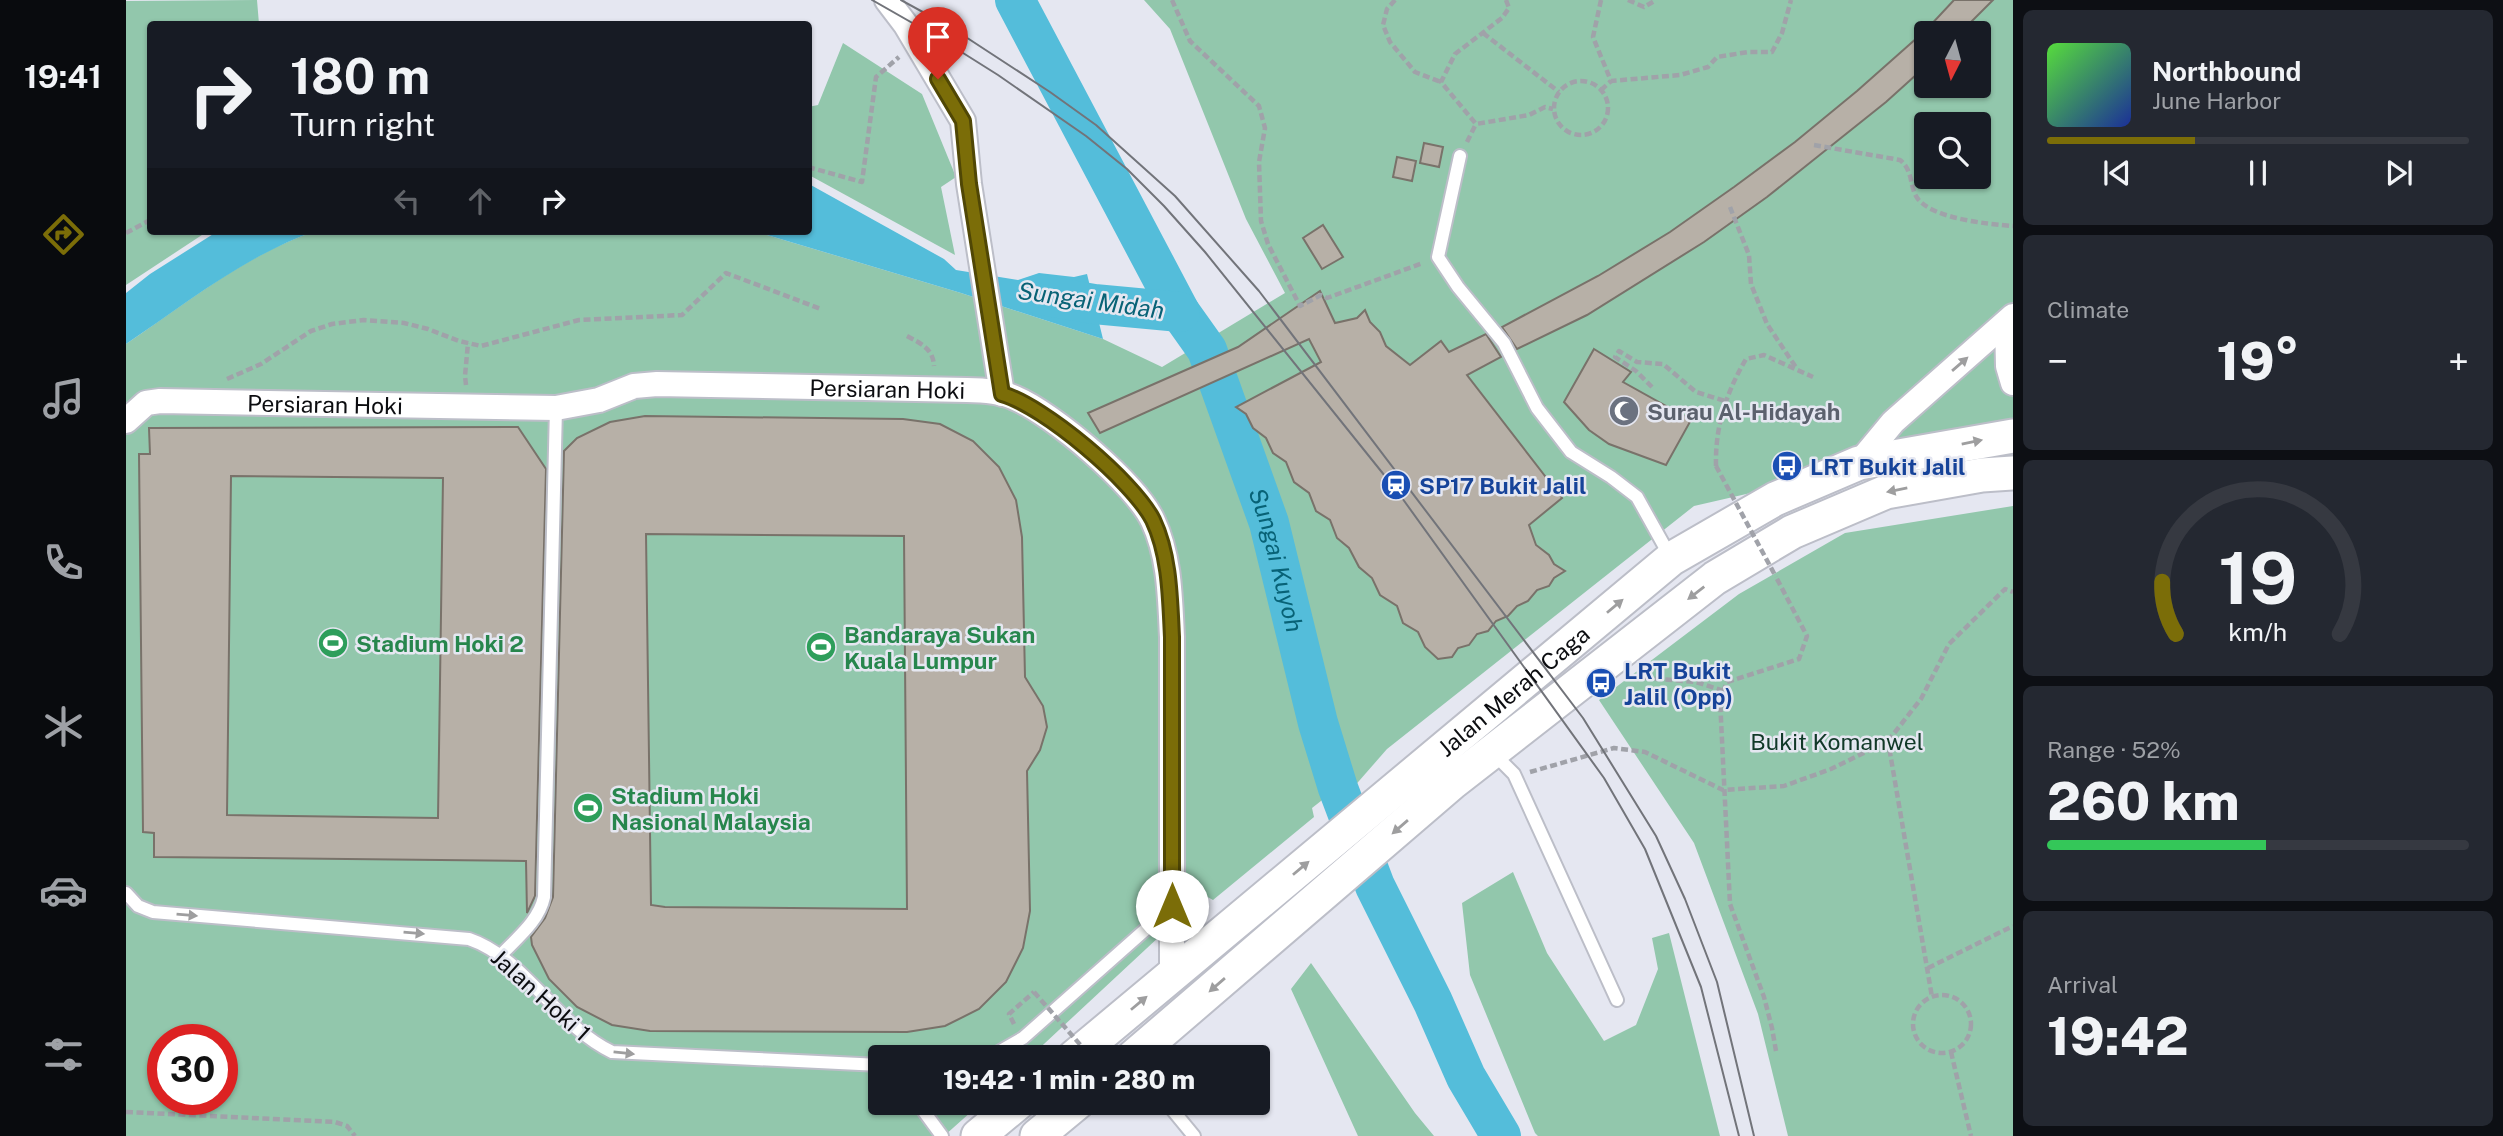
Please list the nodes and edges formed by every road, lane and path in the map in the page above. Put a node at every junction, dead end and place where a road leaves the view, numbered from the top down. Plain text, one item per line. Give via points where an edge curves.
1 (887, 0) edge
2 (1172, 0) edge
3 (1395, 0) edge
4 (1506, 0) edge
5 (1601, 0) edge
6 (1628, 0) edge
7 (1656, 0) edge
8 (1791, 0) edge
9 (1483, 33) junction
10 (915, 42) junction
11 (1611, 81) junction
12 (1441, 82) junction
13 (1601, 90) junction
14 (1559, 92) junction
15 (1553, 109) junction
16 (1814, 145) dead end
17 (1460, 156) dead end
18 (812, 168) edge
19 (1730, 207) dead end
20 (147, 222) edge
21 (2013, 226) edge
22 (126, 233) edge
23 (1438, 257) junction
24 (821, 309) dead end
25 (2010, 319) edge
26 (907, 336) dead end
27 (468, 343) junction
28 (933, 356) dead end
29 (1798, 370) junction
30 (465, 376) dead end
31 (1813, 377) dead end
32 (215, 380) dead end
33 (2013, 383) edge
34 (1652, 387) dead end
35 (1002, 394) junction
36 (1725, 401) junction
37 (556, 408) junction
38 (126, 421) edge
39 (2013, 436) edge
40 (1859, 463) junction
41 (2013, 473) edge
42 (1671, 559) junction
43 (2013, 592) edge
44 (1653, 678) dead end
45 (1724, 691) junction
46 (1888, 741) junction
47 (1503, 763) junction
48 (1441, 771) junction
49 (1723, 790) junction
50 (126, 893) edge
51 (1172, 906) junction
52 (2013, 926) edge
53 (500, 956) junction
54 (1928, 968) junction
55 (1172, 976) junction
56 (1932, 997) junction
57 (1617, 1000) dead end
58 (1023, 1038) junction
59 (1011, 1045) edge
60 (1111, 1045) edge
61 (1117, 1045) edge
62 (1119, 1045) edge
63 (1776, 1051) dead end
64 (1951, 1052) junction
65 (868, 1064) edge
66 (126, 1112) edge
67 (927, 1115) edge
68 (1003, 1115) edge
69 (1062, 1115) edge
70 (1177, 1115) edge
71 (355, 1136) edge
72 (942, 1136) edge
73 (978, 1136) edge
74 (1037, 1136) edge
75 (1194, 1136) edge
76 (1971, 1136) edge

1 - 10 street
2 - 23 path via 1190,41 1259,106 1265,128 1259,162 1262,221 1268,244 1300,306
3 - 12 path via 1383,24 1390,42 1415,72
4 - 9 path via 1509,8
5 - 11 path via 1593,37
6 - 7 path via 1644,7
8 - 11 path via 1772,52 1717,57 1708,66 1680,75
9 - 12 path via 1455,54
9 - 14 path
10 - 18 path via 876,77 862,182
10 - 35 street via 963,121
11 - 13 path
12 - 15 path via 1476,124
13 - 14 path via 1583,80 1573,81
13 - 15 path via 1608,111 1593,133 1567,132
14 - 15 path
16 - 21 path via 1900,160 1906,165 1916,198 1933,211
17 - 23 lane
19 - 29 path via 1749,255 1751,284 1767,324
20 - 22 path
23 - 42 lane via 1504,343 1537,408 1571,452 1637,497
24 - 27 path via 726,273 682,315 579,320 481,346
25 - 33 street via 2008,366
40 -> 25 street via 1893,422
26 - 28 path
27 - 30 path
27 - 32 path via 404,323 364,320 332,324 311,331 261,364
29 - 31 path
29 - 36 path via 1765,355 1746,359
34 - 36 path via 1615,357 1619,351 1637,362 1663,364 1696,392
35 - 37 street, Persiaran Hoki via 934,388 657,384
35 - 51 street, Persiaran Hoki via 1046,416 1125,483 1142,501 1160,539 1172,637
36 - 45 path, bridge via 1716,466 1807,636 1800,659 1727,682
37 - 38 street, Persiaran Hoki via 160,401 146,403
37 - 53 lane via 544,897 536,918
40 -> 39 street, Jalan Merah Caga
40 - 42 street, Jalan Merah Caga via 1775,499
41 -> 47 street, Jalan Merah Caga via 1886,492 1792,532 1715,578
48 -> 42 street, Jalan Merah Caga
43 - 46 path via 2005,589 1948,644 1921,699
44 - 45 path via 1696,682
45 - 49 path via 1720,699
46 - 49 path via 1784,786
46 - 54 path
47 - 48 street, Jalan Merah Caga
47 - 49 path via 1538,772 1614,748 1645,752
47 - 57 lane
55 -> 48 street, Jalan Merah Caga via 1249,911
48 -> 62 street, Jalan Merah Caga via 1269,940
49 - 63 path via 1730,904 1764,997
50 -> 53 lane, Jalan Hoki 1 via 138,906 153,912 451,936 485,945
51 - 55 street, Persiaran Hoki
51 - 58 lane
52 - 54 path
53 -> 65 lane, Jalan Hoki 1 via 583,1036 612,1052
54 - 56 path
61 -> 55 street, Jalan Merah Caga
56 - 64 path via 1916,1009 1913,1029 1922,1046
56 - 64 path via 1959,1000 1969,1015 1965,1041
58 - 59 lane
58 - 60 path, bridge via 1009,1014 1034,992
64 - 76 path
66 - 71 path via 335,1122 347,1126
67 - 72 lane
68 - 73 street
69 - 74 street
70 - 75 lane

